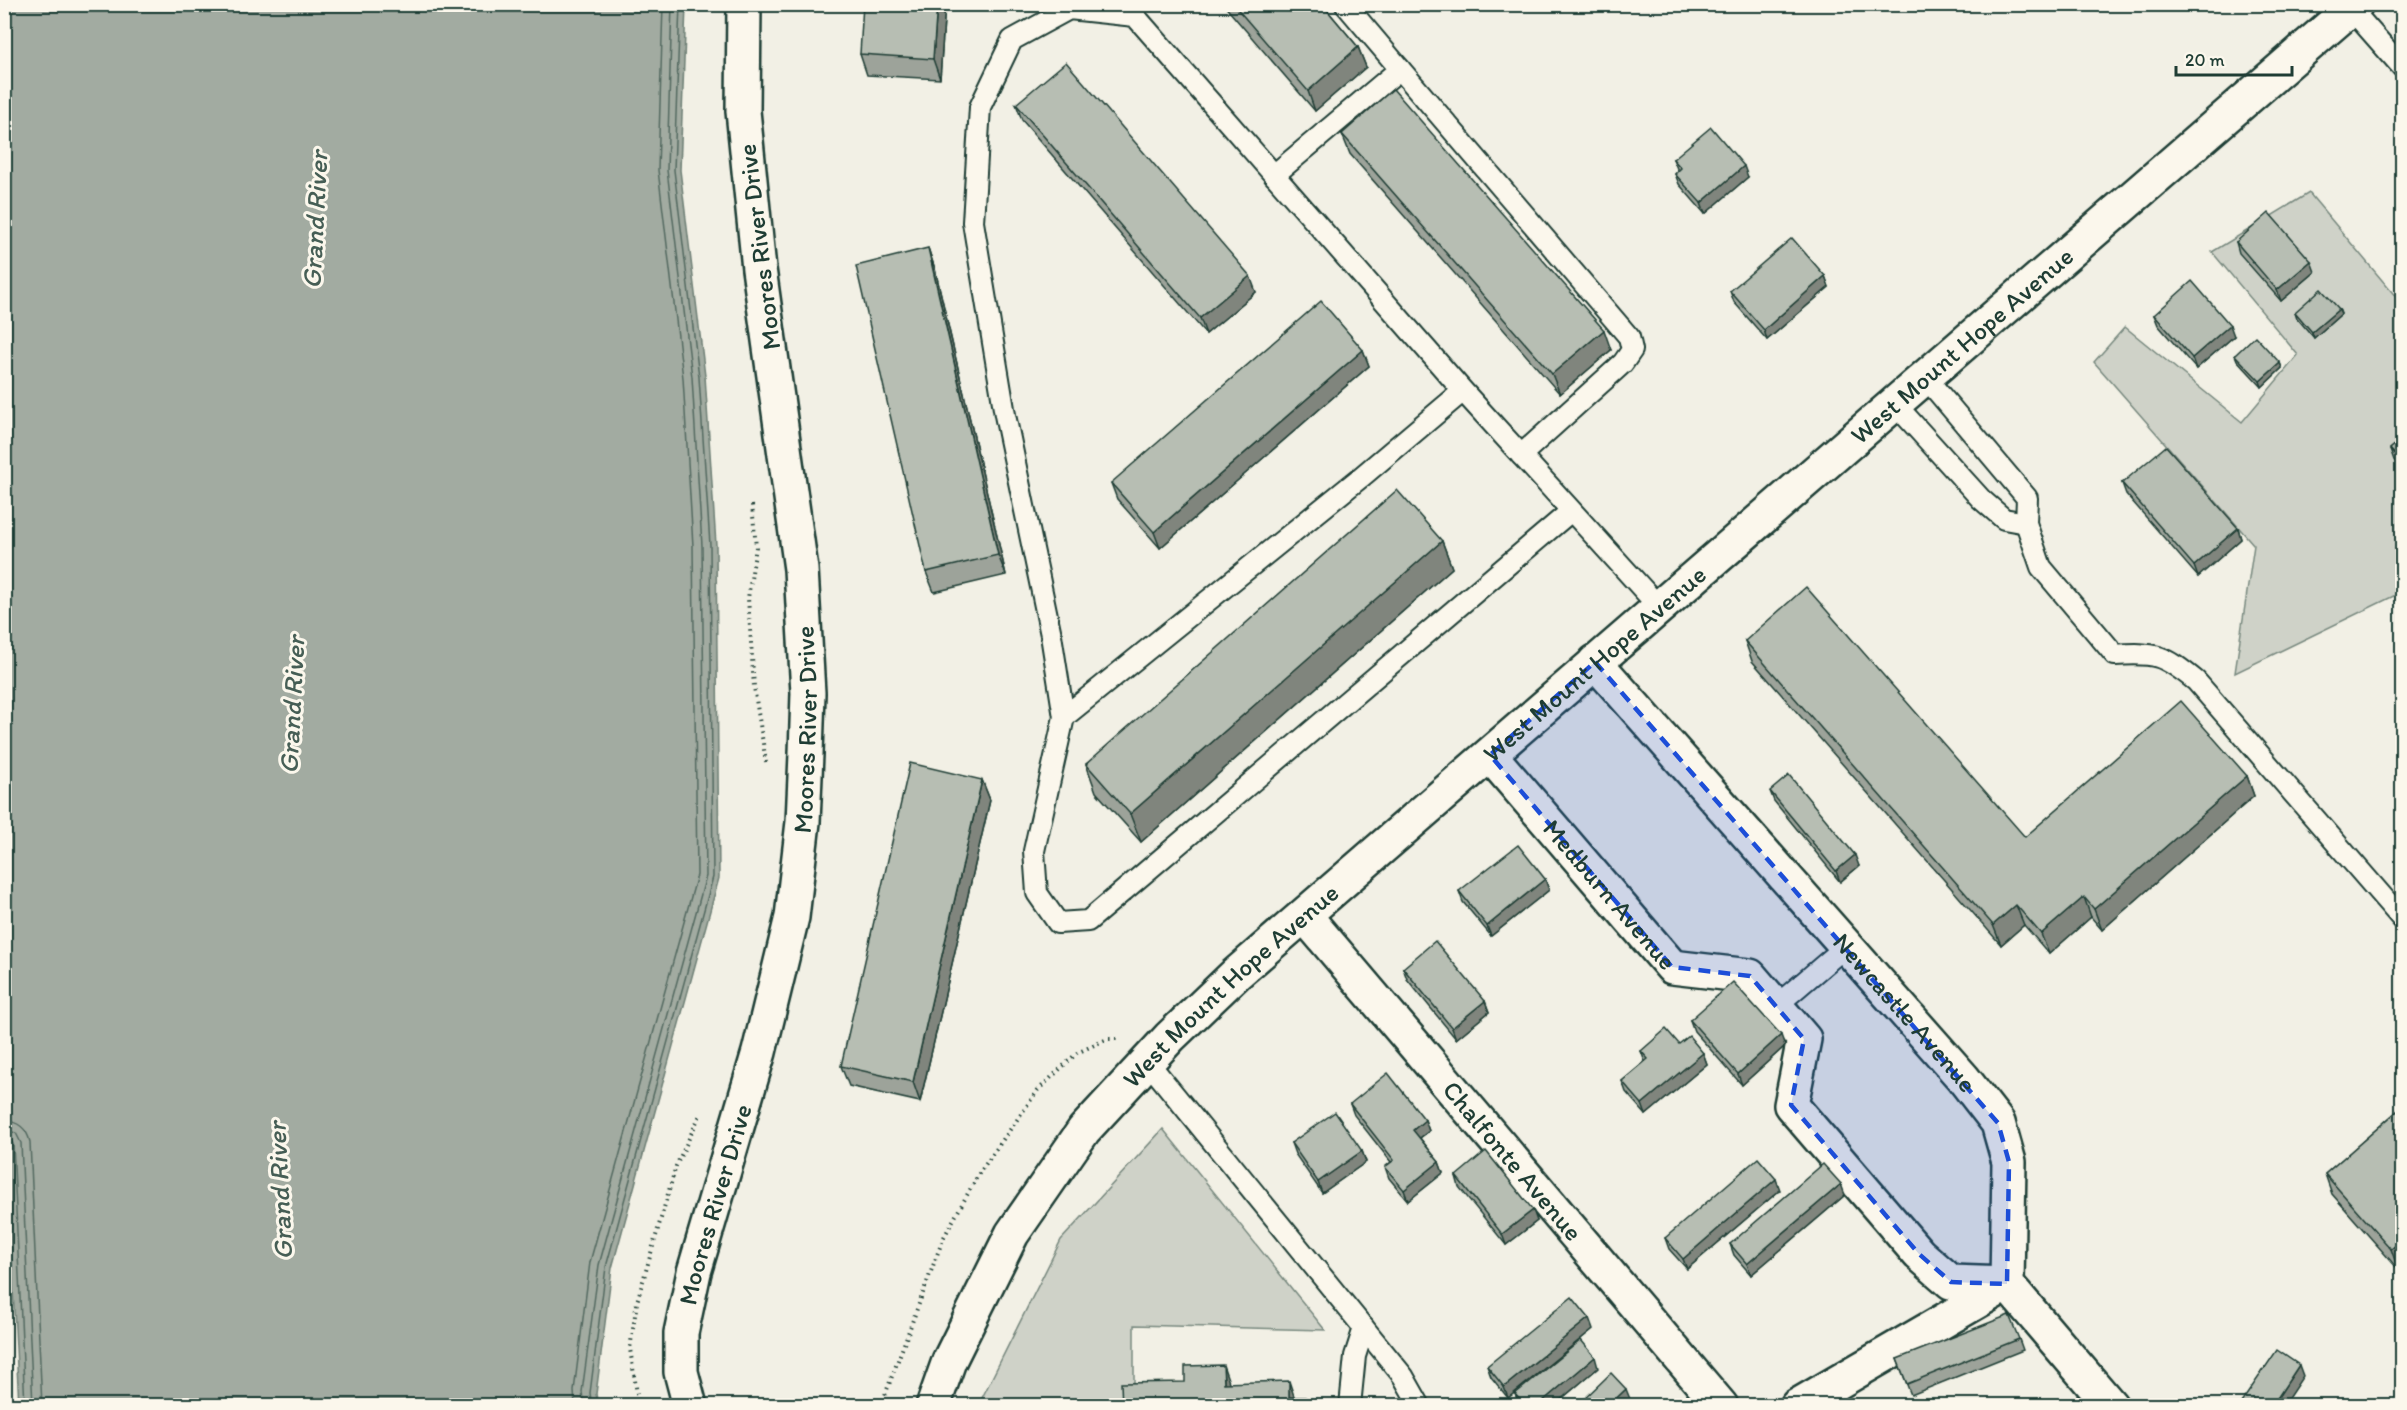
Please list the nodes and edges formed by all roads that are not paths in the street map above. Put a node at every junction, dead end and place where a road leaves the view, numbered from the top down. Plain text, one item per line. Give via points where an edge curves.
1 (744, 4) edge
2 (1345, 4) edge
3 (2353, 7) edge
4 (2403, 67) edge
5 (1400, 69) junction
6 (1274, 175) junction
7 (1926, 378) junction
8 (1463, 391) junction
9 (1895, 404) junction
10 (1521, 455) junction
11 (1571, 511) junction
12 (2026, 523) junction
13 (1659, 607) junction
14 (1595, 662) junction
15 (1064, 717) junction
16 (1490, 755) junction
17 (1305, 916) junction
18 (2403, 919) edge
19 (1845, 947) junction
20 (1776, 1006) junction
21 (1147, 1061) junction
22 (2007, 1284) junction
23 (1364, 1328) junction
24 (690, 1406) edge
25 (933, 1406) edge
26 (1350, 1406) edge
27 (1420, 1406) edge
28 (1721, 1406) edge
29 (1797, 1406) edge
30 (2111, 1406) edge

1 - 24 street, Moores River Drive via 743,111 759,269 801,569 808,693 806,754 792,917 759,1052 694,1272 681,1334 681,1372
2 - 5 lane
3 - 4 lane
3 - 7 street, West Mount Hope Avenue
5 - 6 lane
5 - 10 lane via 1629,337 1632,350 1623,363
6 - 8 lane
6 - 15 lane via 1135,16 1069,9 1012,40 980,108 974,222 1005,415
7 - 9 street, West Mount Hope Avenue
7 - 12 lane via 2027,498
8 - 10 lane
8 - 15 lane
9 - 12 lane via 1981,499 2004,519
9 - 13 street, West Mount Hope Avenue
10 - 11 lane
11 - 13 lane
11 - 15 lane via 1088,921 1059,924 1037,893 1034,850
12 - 18 lane via 2041,567 2115,655 2160,656 2196,681
13 - 14 street, West Mount Hope Avenue
14 - 16 street, West Mount Hope Avenue
14 - 19 street, Newcastle Avenue
16 - 17 street, West Mount Hope Avenue
16 - 20 street, Medburn Avenue via 1672,967 1750,976
17 - 21 street, West Mount Hope Avenue via 1236,974
17 - 28 street, Chalfonte Avenue
19 - 20 lane
19 - 22 street, Newcastle Avenue via 1963,1078 1998,1123 2009,1162
20 - 22 street, Medburn Avenue via 1804,1039 1791,1106 1919,1254 1951,1282
21 - 23 lane
21 - 25 street, West Mount Hope Avenue via 1084,1130 1012,1234 949,1361
22 - 29 street
22 - 30 street
23 - 26 lane via 1355,1356
23 - 27 lane via 1403,1376

